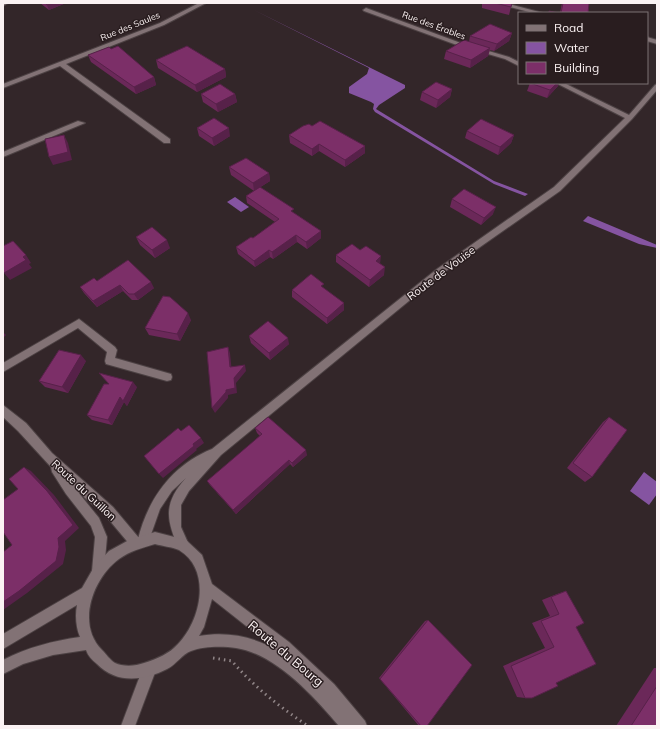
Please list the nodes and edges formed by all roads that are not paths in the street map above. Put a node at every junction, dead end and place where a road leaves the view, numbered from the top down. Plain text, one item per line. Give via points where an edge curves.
1 (203, 3) edge
2 (498, 3) edge
3 (366, 10) dead end
4 (536, 12) edge
5 (62, 64) junction
6 (518, 64) edge
7 (561, 84) edge
8 (3, 86) edge
9 (657, 86) edge
10 (630, 118) junction
11 (81, 123) dead end
12 (167, 141) dead end
13 (3, 155) edge
14 (3, 368) edge
15 (167, 377) dead end
16 (3, 410) edge
17 (217, 451) junction
18 (48, 457) junction
19 (140, 540) junction
20 (182, 545) junction
21 (98, 571) junction
22 (206, 587) junction
23 (87, 592) junction
24 (3, 642) edge
25 (87, 643) junction
26 (187, 645) junction
27 (3, 667) edge
28 (149, 670) junction
29 (128, 726) edge
30 (349, 726) edge
31 (360, 726) edge

1 - 5 street, Rue des Saules via 162,24
2 - 4 street
3 - 6 street, Rue des Érables via 456,44
5 - 8 street, Rue des Saules
5 - 12 street
7 - 10 street
9 - 10 street, Route de Vouise
10 - 17 street, Route de Vouise via 556,189 440,271
11 - 13 street
14 - 15 street via 79,323 112,350 110,362
16 - 18 street, Route du Guillon
17 - 19 street, Route de Vouise via 194,463 162,494
17 - 20 street, Route de Vouise via 185,487 175,504 175,527
18 - 19 street, Route du Guillon
18 - 21 street, Route du Guillon via 96,522 101,537
19 - 20 street via 164,538
19 - 21 street via 121,549
20 - 22 street via 199,562
21 - 23 street
22 - 26 street via 203,614
22 - 31 street, Route du Bourg via 284,647 329,689
23 - 24 street
23 - 25 street via 82,618
25 - 27 street via 53,648
25 - 28 street via 97,658 112,668 130,672
26 - 28 street via 170,661
26 - 30 street, Route du Bourg via 208,640 240,642 276,658 323,696
28 - 29 street

